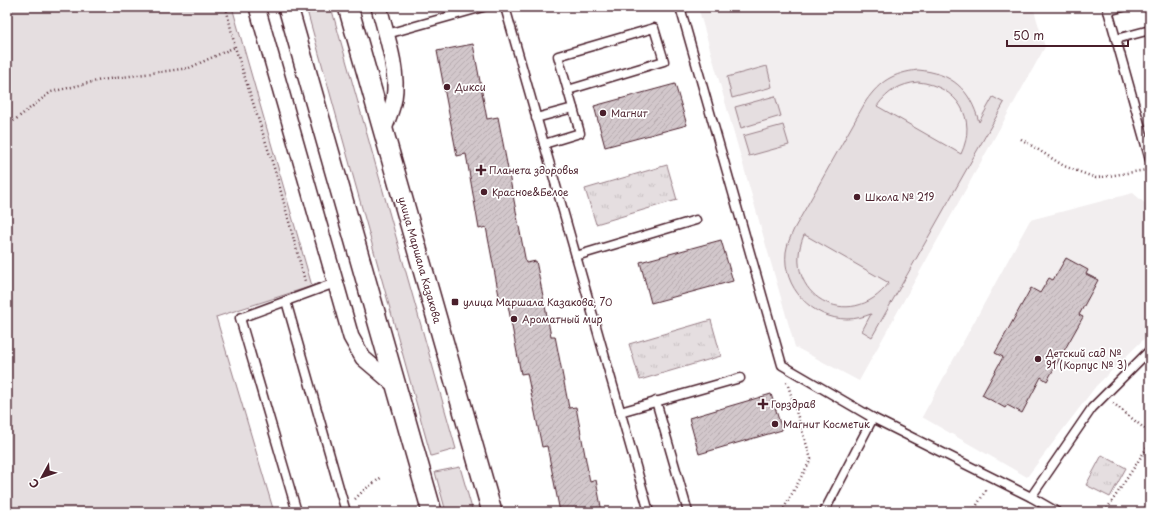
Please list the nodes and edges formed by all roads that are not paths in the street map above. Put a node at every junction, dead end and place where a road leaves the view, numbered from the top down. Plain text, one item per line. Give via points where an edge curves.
1 (257, 7) edge
2 (288, 7) edge
3 (348, 7) edge
4 (379, 7) edge
5 (483, 7) edge
6 (505, 7) edge
7 (680, 7) edge
8 (1123, 7) edge
9 (1108, 9) edge
10 (1150, 30) edge
11 (387, 34) junction
12 (1116, 39) junction
13 (568, 90) junction
14 (573, 108) junction
15 (536, 118) junction
16 (383, 131) junction
17 (544, 144) junction
18 (1150, 160) edge
19 (696, 220) dead end
20 (576, 256) junction
21 (335, 283) junction
22 (286, 301) junction
23 (1150, 350) edge
24 (740, 378) dead end
25 (397, 387) junction
26 (656, 401) junction
27 (620, 412) junction
28 (873, 418) junction
29 (1031, 497) junction
30 (346, 510) edge
31 (297, 512) edge
32 (432, 512) edge
33 (492, 512) edge
34 (649, 512) edge
35 (688, 512) edge
36 (824, 512) edge
37 (1057, 512) edge

1 - 21 street
2 - 25 street
3 - 16 street, улица Маршала Казакова
4 - 11 street
5 - 11 lane
6 - 15 lane
7 - 28 lane via 782,365
8 - 9 lane
9 - 12 lane
10 - 12 lane
11 - 16 street via 394,74 394,98
12 - 18 lane
13 - 13 lane via 558,56 654,28 664,61
13 - 14 lane
14 - 15 lane
14 - 17 lane via 580,133
15 - 17 lane
16 - 33 street, улица Маршала Казакова
17 - 20 lane
19 - 20 lane
20 - 27 lane
21 - 22 lane
21 - 25 street via 356,347 363,358
22 - 30 lane
22 - 31 lane via 240,318
23 - 29 lane via 1092,408
24 - 26 lane
25 - 32 street
26 - 27 lane
26 - 35 lane
27 - 34 lane
28 - 29 lane
28 - 36 lane
29 - 37 lane

